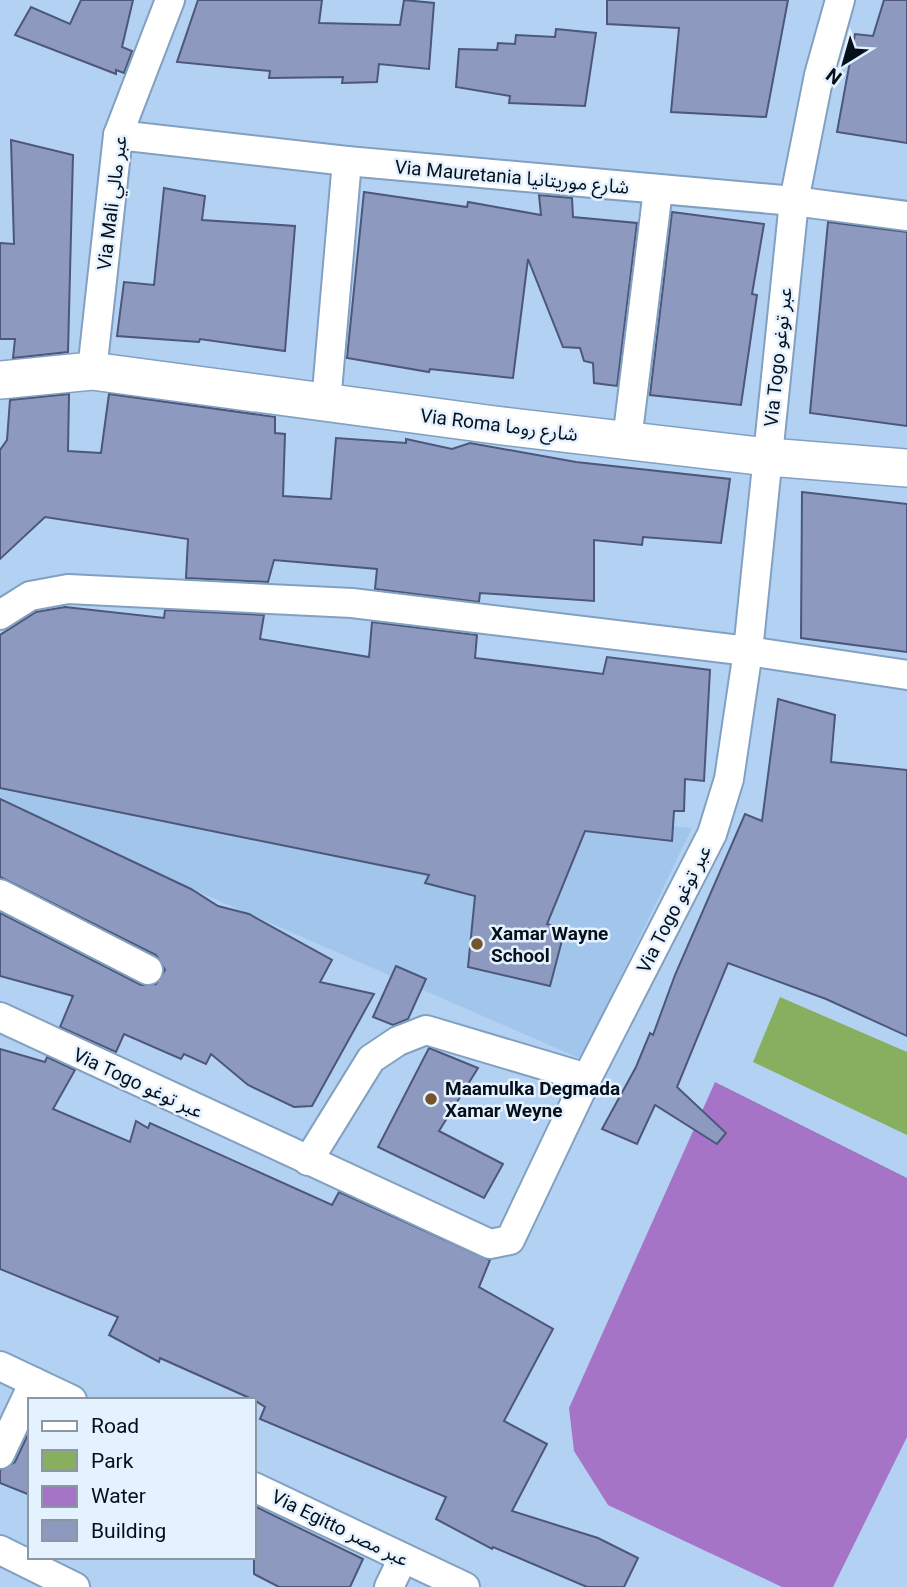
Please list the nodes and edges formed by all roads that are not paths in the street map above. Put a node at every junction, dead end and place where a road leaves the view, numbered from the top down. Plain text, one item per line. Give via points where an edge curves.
1 (170, 0) edge
2 (840, 0) edge
3 (118, 135) junction
4 (347, 161) junction
5 (658, 190) junction
6 (794, 201) junction
7 (907, 216) edge
8 (92, 372) junction
9 (0, 380) edge
10 (326, 403) junction
11 (627, 440) junction
12 (768, 457) junction
13 (907, 468) edge
14 (0, 615) edge
15 (748, 650) junction
16 (907, 675) edge
17 (0, 894) edge
18 (148, 970) dead end
19 (0, 1017) edge
20 (587, 1078) junction
21 (308, 1161) junction
22 (0, 1366) edge
23 (34, 1382) junction
24 (68, 1398) edge
25 (0, 1454) edge
26 (256, 1488) edge
27 (0, 1550) edge
28 (403, 1559) junction
29 (75, 1587) edge
30 (389, 1587) edge
31 (465, 1587) edge

1 - 3 street, Via Mali عبر مالي
2 - 6 street, Via Togo عبر توغو via 818,75
3 - 4 street, Via Mauretania شارع موريتانيا
3 - 8 street, Via Mali عبر مالي
4 - 5 street, Via Mauretania شارع موريتانيا
4 - 10 street
5 - 6 street, Via Mauretania شارع موريتانيا
5 - 11 street
6 - 7 street, Via Mauretania شارع موريتانيا
6 - 12 street, Via Togo عبر توغو
8 - 9 street, Via Roma شارع روما
8 - 10 street, Via Roma شارع روما
10 - 11 street, Via Roma شارع روما
11 - 12 street, Via Roma شارع روما
12 - 13 street, Via Roma شارع روما
12 - 15 street, Via Togo عبر توغو
14 - 15 street via 30,596 68,589 352,603
15 - 16 street
15 - 20 street, Via Togo عبر توغو via 729,779 712,834
17 - 18 street
19 - 21 street, Via Togo عبر توغو
20 - 21 street via 426,1030 371,1059
20 - 21 street, Via Togo عبر توغو via 510,1240 489,1244
22 - 23 street
23 - 24 street
23 - 25 street
26 - 28 street, Via Egitto عبر مصر
27 - 29 street
28 - 30 street
28 - 31 street, Via Egitto عبر مصر

